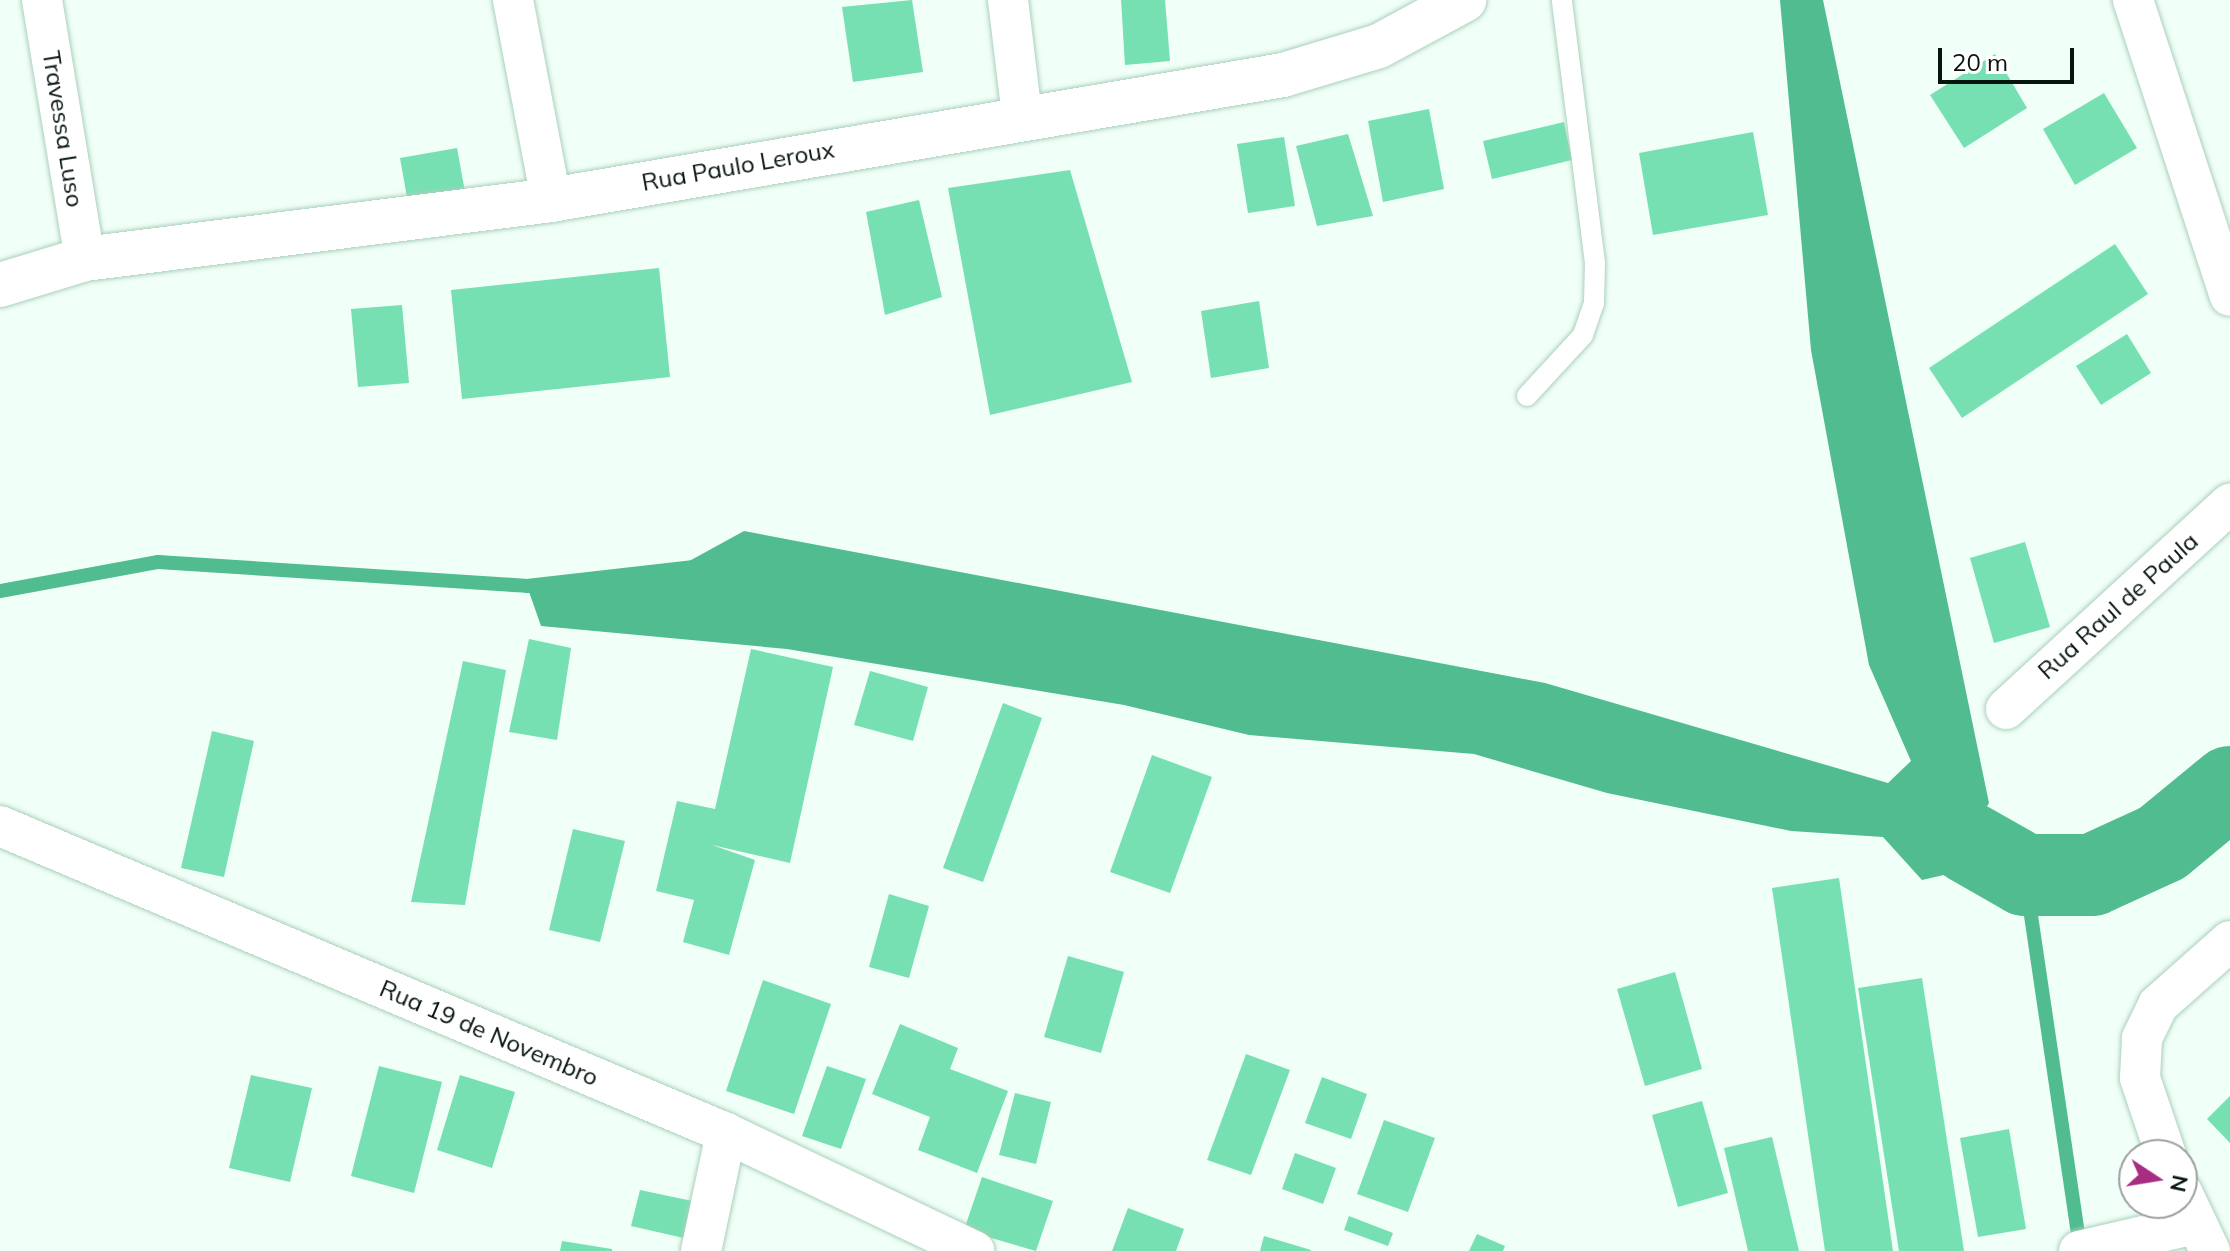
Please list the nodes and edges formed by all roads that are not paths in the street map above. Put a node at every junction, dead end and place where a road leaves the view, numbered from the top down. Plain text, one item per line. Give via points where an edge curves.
1 (42, 0) edge
2 (513, 0) edge
3 (1008, 0) edge
4 (1464, 0) edge
5 (1562, 0) edge
6 (2133, 0) edge
7 (1022, 116) junction
8 (551, 200) junction
9 (85, 259) junction
10 (0, 285) edge
11 (2230, 296) edge
12 (1527, 396) dead end
13 (2230, 504) edge
14 (2006, 709) dead end
15 (0, 826) edge
16 (2230, 941) edge
17 (726, 1133) junction
18 (2161, 1139) edge
19 (2196, 1222) edge
20 (701, 1251) edge
21 (974, 1251) edge
22 (2079, 1251) edge

1 - 9 street, Travessa Luso
2 - 8 street
3 - 7 street
4 - 7 street, Rua Paulo Leroux via 1379,46 1283,75
5 - 12 lane via 1595,263 1594,303 1583,335
6 - 11 street
7 - 8 street, Rua Paulo Leroux
8 - 9 street, Rua Paulo Leroux
9 - 10 street, Rua Paulo Leroux
13 - 14 street, Rua Raul de Paula
15 - 17 street, Rua 19 de Novembro
16 - 18 street via 2158,1005 2142,1038 2140,1078
17 - 20 street
17 - 21 street, Rua 19 de Novembro
19 - 22 street

